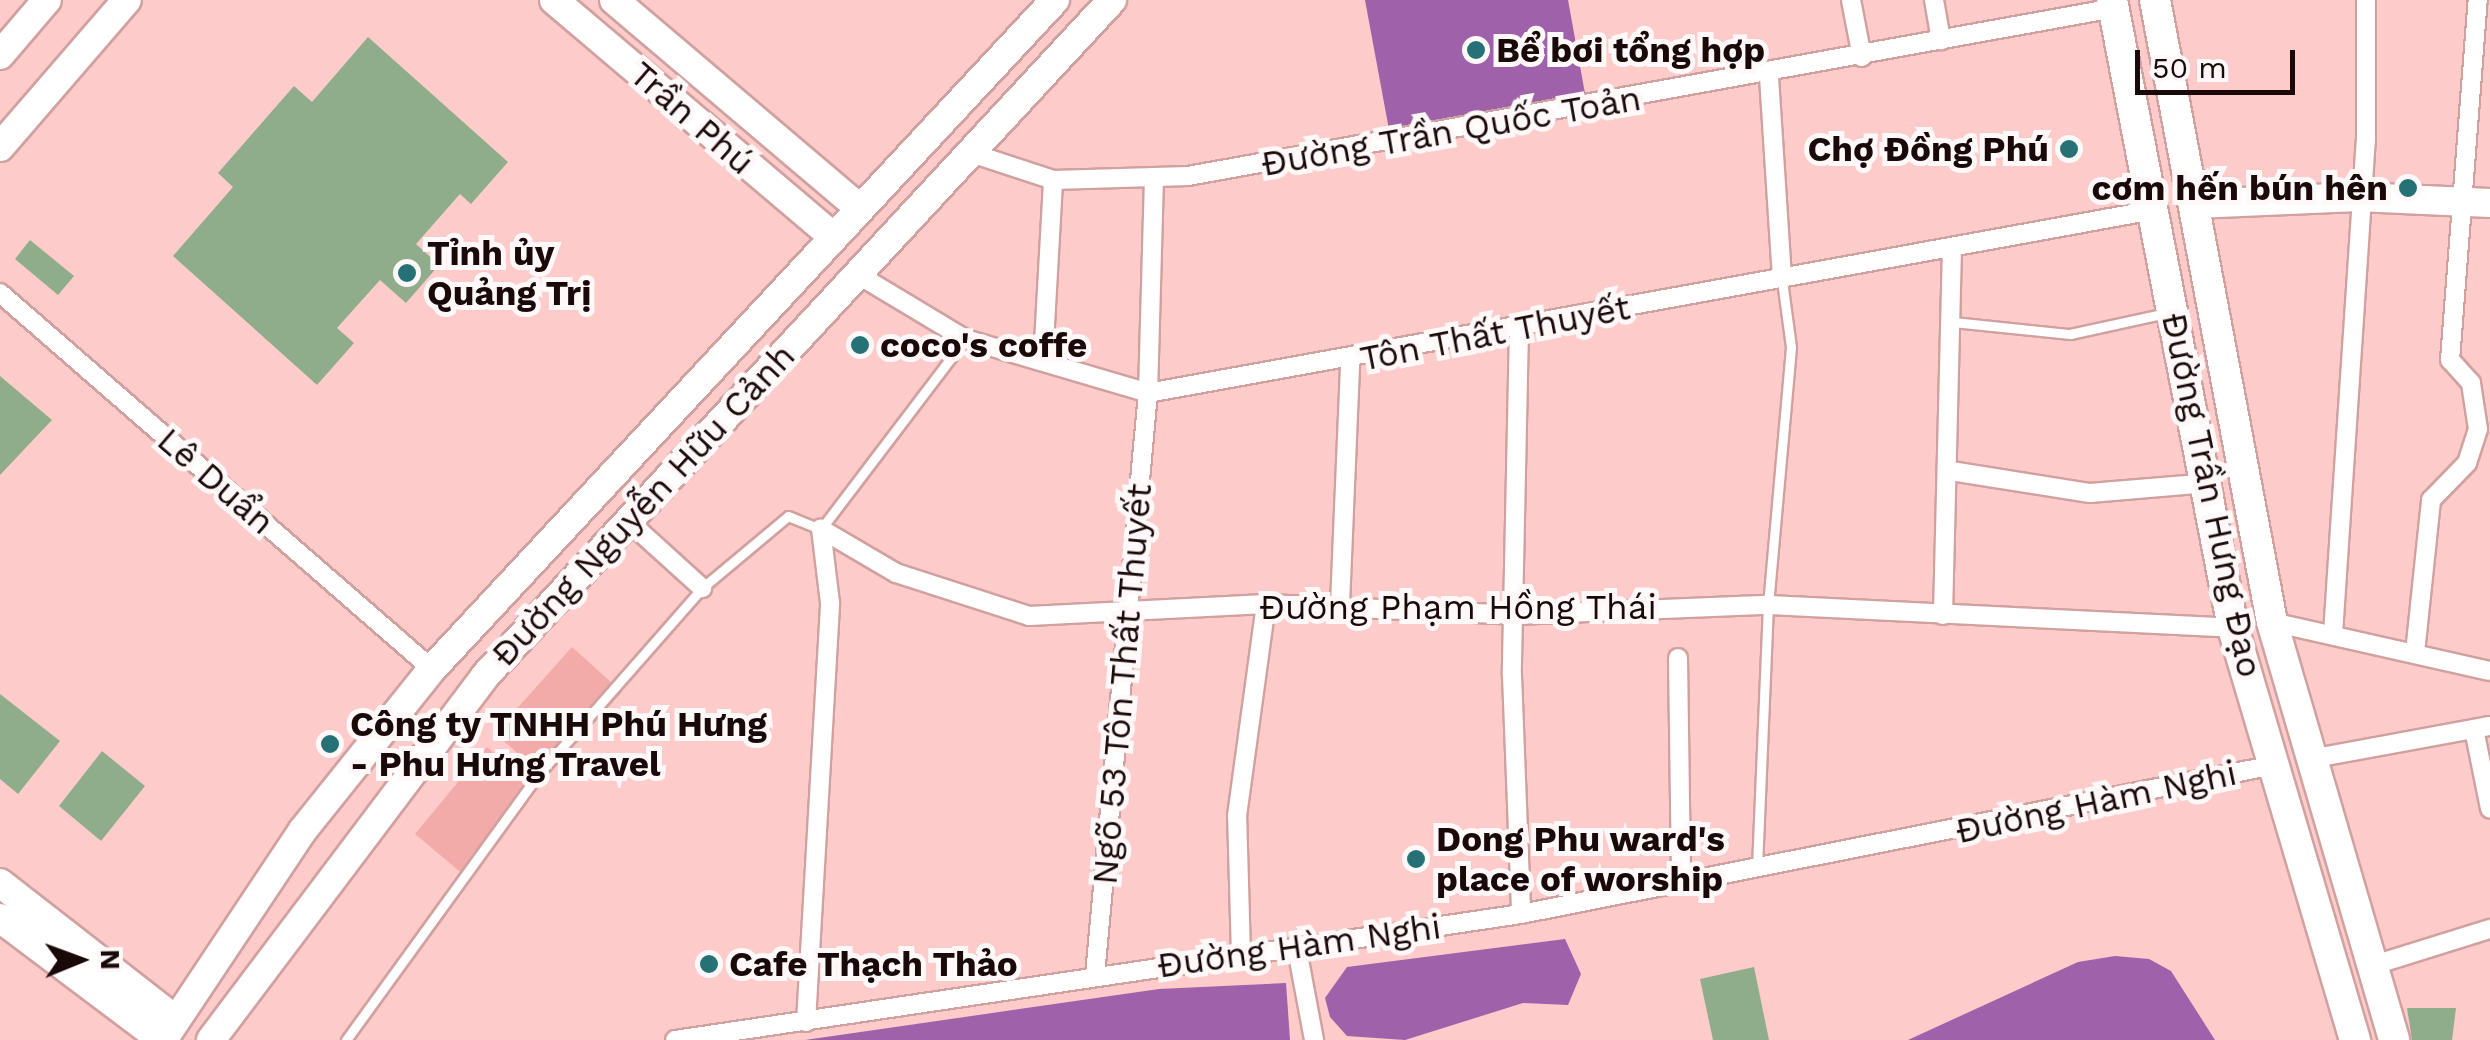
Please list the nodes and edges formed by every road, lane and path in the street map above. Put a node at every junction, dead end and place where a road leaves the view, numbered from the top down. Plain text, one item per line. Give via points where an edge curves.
1 (47, 0) edge
2 (127, 0) edge
3 (554, 0) edge
4 (614, 0) edge
5 (1055, 0) edge
6 (1112, 0) edge
7 (1852, 0) edge
8 (1934, 0) edge
9 (2154, 0) edge
10 (2366, 0) edge
11 (2478, 0) edge
12 (2113, 4) edge
13 (1941, 40) junction
14 (0, 54) edge
15 (1862, 57) junction
16 (1769, 77) junction
17 (0, 147) edge
18 (964, 151) junction
19 (1154, 177) junction
20 (1053, 180) junction
21 (2358, 197) junction
22 (2476, 202) edge
23 (2195, 204) junction
24 (857, 206) junction
25 (2154, 210) junction
26 (828, 239) junction
27 (1952, 248) junction
28 (856, 274) junction
29 (1782, 280) junction
30 (0, 293) edge
31 (2174, 312) junction
32 (1953, 322) junction
33 (1519, 328) junction
34 (965, 339) junction
35 (1043, 361) junction
36 (1350, 362) junction
37 (2481, 384) edge
38 (1148, 394) junction
39 (1951, 471) junction
40 (2208, 483) junction
41 (626, 519) junction
42 (821, 529) junction
43 (702, 588) junction
44 (1266, 604) junction
45 (1340, 605) junction
46 (1768, 605) junction
47 (1129, 611) junction
48 (1515, 615) junction
49 (1943, 615) junction
50 (2272, 622) junction
51 (2233, 628) junction
52 (2333, 634) junction
53 (2415, 653) junction
54 (1678, 658) dead end
55 (432, 669) junction
56 (2490, 671) edge
57 (464, 700) junction
58 (2482, 727) edge
59 (2310, 759) junction
60 (2274, 764) junction
61 (2490, 808) edge
62 (1757, 870) junction
63 (0, 883) edge
64 (1680, 885) junction
65 (1521, 914) junction
66 (0, 918) edge
67 (2490, 929) edge
68 (1297, 949) junction
69 (1241, 954) junction
70 (2371, 966) junction
71 (1095, 974) junction
72 (806, 1022) junction
73 (171, 1034) edge
74 (211, 1040) edge
75 (346, 1040) edge
76 (674, 1040) edge
77 (1314, 1040) edge
78 (2355, 1040) edge
79 (2394, 1040) edge

1 - 14 main road
2 - 17 main road
3 - 26 main road, Trần Phú
4 - 24 main road, Trần Phú
5 - 24 main road, Đường Nguyễn Hữu Cảnh
6 - 18 main road, Đường Nguyễn Hữu Cảnh
7 - 15 street
8 - 13 street
9 - 23 main road, Đường Trần Hưng Đạo
10 - 21 street
11 - 22 street
12 - 13 street, Đường Trần Quốc Toản
12 - 25 main road, Đường Trần Hưng Đạo
13 - 15 street, Đường Trần Quốc Toản
15 - 16 street, Đường Trần Quốc Toản
16 - 19 street, Đường Trần Quốc Toản
16 - 29 street
18 - 20 street, Đường Trần Quốc Toản
18 - 28 main road, Đường Nguyễn Hữu Cảnh
19 - 20 street, Đường Trần Quốc Toản
19 - 38 street, Ngõ 53 Tôn Thất Thuyết
20 - 35 street
21 - 22 main road
21 - 23 main road
21 - 52 street
22 - 37 street via 2450,360
23 - 25 main road
23 - 50 main road, Đường Trần Hưng Đạo
24 - 26 main road, Đường Nguyễn Hữu Cảnh
25 - 27 street, Tôn Thất Thuyết
25 - 31 main road, Đường Trần Hưng Đạo
26 - 28 main road, Trần Phú
26 - 55 main road, Đường Nguyễn Hữu Cảnh
27 - 29 street, Tôn Thất Thuyết
27 - 32 street
28 - 34 street, Tôn Thất Thuyết
28 - 41 main road, Đường Nguyễn Hữu Cảnh
29 - 33 street, Tôn Thất Thuyết
29 - 46 lane via 1791,348
30 - 55 street, Lê Duẩn
31 - 32 lane via 2070,334
31 - 40 main road, Đường Trần Hưng Đạo
32 - 39 street
33 - 36 street, Tôn Thất Thuyết
33 - 48 street
34 - 35 street, Tôn Thất Thuyết
34 - 42 lane
35 - 38 street, Tôn Thất Thuyết
36 - 38 street, Tôn Thất Thuyết
36 - 45 street
37 - 53 street via 2468,463 2432,500
38 - 47 street, Ngõ 53 Tôn Thất Thuyết
39 - 40 street via 2090,492
39 - 49 street
40 - 51 main road, Đường Trần Hưng Đạo
41 - 43 street
41 - 57 main road, Đường Nguyễn Hữu Cảnh
42 - 43 lane via 788,516
42 - 47 street, Đường Phạm Hồng Thái via 896,574 1029,616
42 - 72 street via 830,603
43 - 75 lane via 537,776
44 - 45 street, Đường Phạm Hồng Thái
44 - 47 street, Đường Phạm Hồng Thái
44 - 69 street via 1237,816
45 - 48 street, Đường Phạm Hồng Thái
46 - 48 street, Đường Phạm Hồng Thái
46 - 49 street, Đường Phạm Hồng Thái
46 - 62 lane
47 - 71 street, Ngõ 53 Tôn Thất Thuyết
48 - 65 street
49 - 51 street, Đường Phạm Hồng Thái
50 - 52 street
50 - 59 main road, Đường Trần Hưng Đạo
51 - 60 main road, Đường Trần Hưng Đạo
52 - 53 street
53 - 56 street
54 - 64 street
55 - 57 main road
55 - 73 main road, Đường Nguyễn Hữu Cảnh via 302,830
57 - 74 main road, Đường Nguyễn Hữu Cảnh
58 - 59 street
58 - 61 street
59 - 60 main road
59 - 70 main road, Đường Trần Hưng Đạo
60 - 62 street, Đường Hàm Nghi
60 - 78 main road, Đường Trần Hưng Đạo
62 - 64 street, Đường Hàm Nghi
63 - 73 main road
64 - 65 street, Đường Hàm Nghi
65 - 68 street, Đường Hàm Nghi
66 - 73 main road
67 - 70 street
68 - 69 street, Đường Hàm Nghi
68 - 77 street
69 - 71 street, Đường Hàm Nghi
70 - 79 main road, Đường Trần Hưng Đạo
71 - 72 street, Đường Hàm Nghi
72 - 76 street, Đường Hàm Nghi

